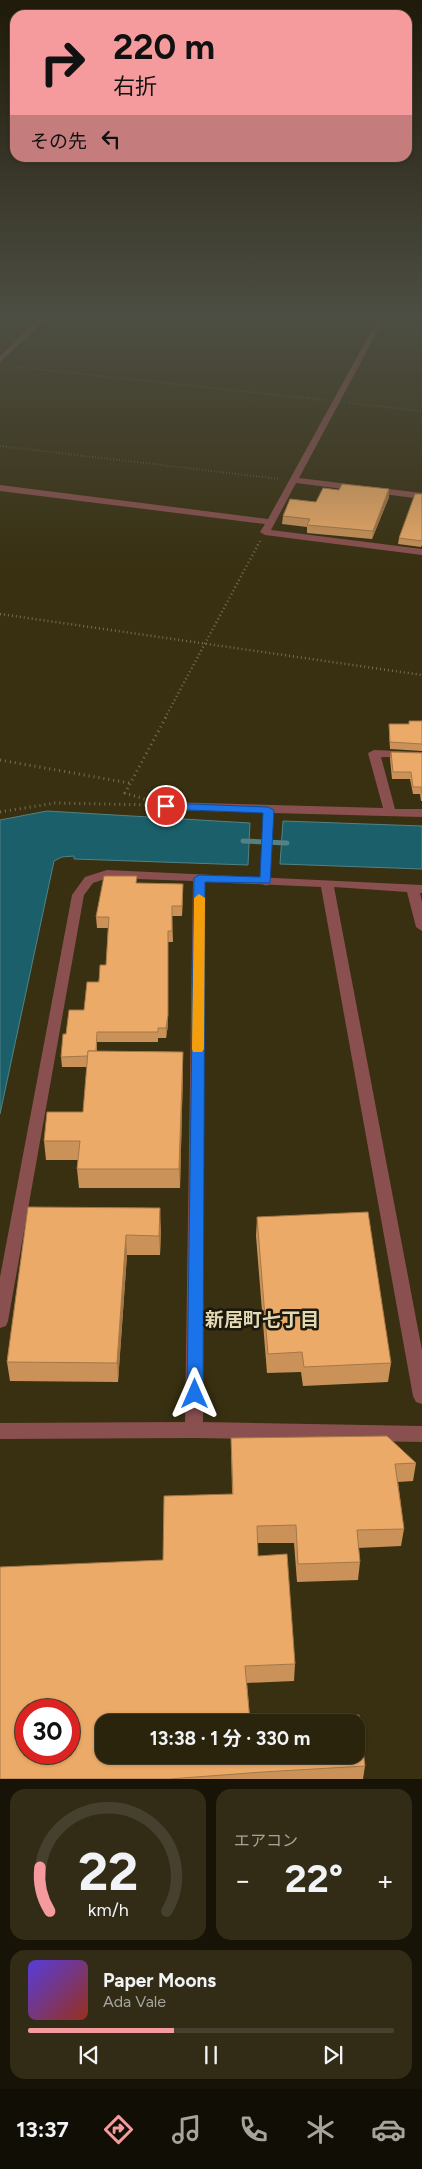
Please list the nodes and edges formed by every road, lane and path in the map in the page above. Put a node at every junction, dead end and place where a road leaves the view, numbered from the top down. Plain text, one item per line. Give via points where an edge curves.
1 (319, 400) edge
2 (337, 402) junction
3 (422, 411) edge
4 (0, 446) edge
5 (293, 481) junction
6 (0, 488) edge
7 (422, 496) edge
8 (267, 527) junction
9 (422, 552) edge
10 (0, 614) edge
11 (205, 643) junction
12 (422, 675) edge
13 (422, 755) edge
14 (0, 760) edge
15 (129, 783) junction
16 (166, 806) junction
17 (268, 810) junction
18 (0, 812) edge
19 (390, 812) junction
20 (422, 814) edge
21 (199, 878) junction
22 (266, 880) junction
23 (327, 883) junction
24 (417, 888) edge
25 (422, 928) edge
26 (0, 1321) edge
27 (422, 1396) edge
28 (194, 1430) junction
29 (0, 1431) edge
30 (422, 1434) edge

1 - 2 path
2 - 3 path
2 - 5 street
4 - 5 path
5 - 7 street
5 - 8 street
6 - 8 street
8 - 9 street
8 - 11 path
10 - 11 path
11 - 12 path
11 - 15 path
13 - 19 street via 374,753
14 - 15 path
15 - 16 path via 125,793
16 - 17 street
16 - 18 path via 56,803
17 - 19 street
17 - 22 lane
19 - 20 street
21 - 22 street
21 - 26 street via 107,874 89,880 78,895
21 - 28 street
22 - 23 street
23 - 24 street
23 - 27 street
24 - 25 street
28 - 29 street
28 - 30 street

